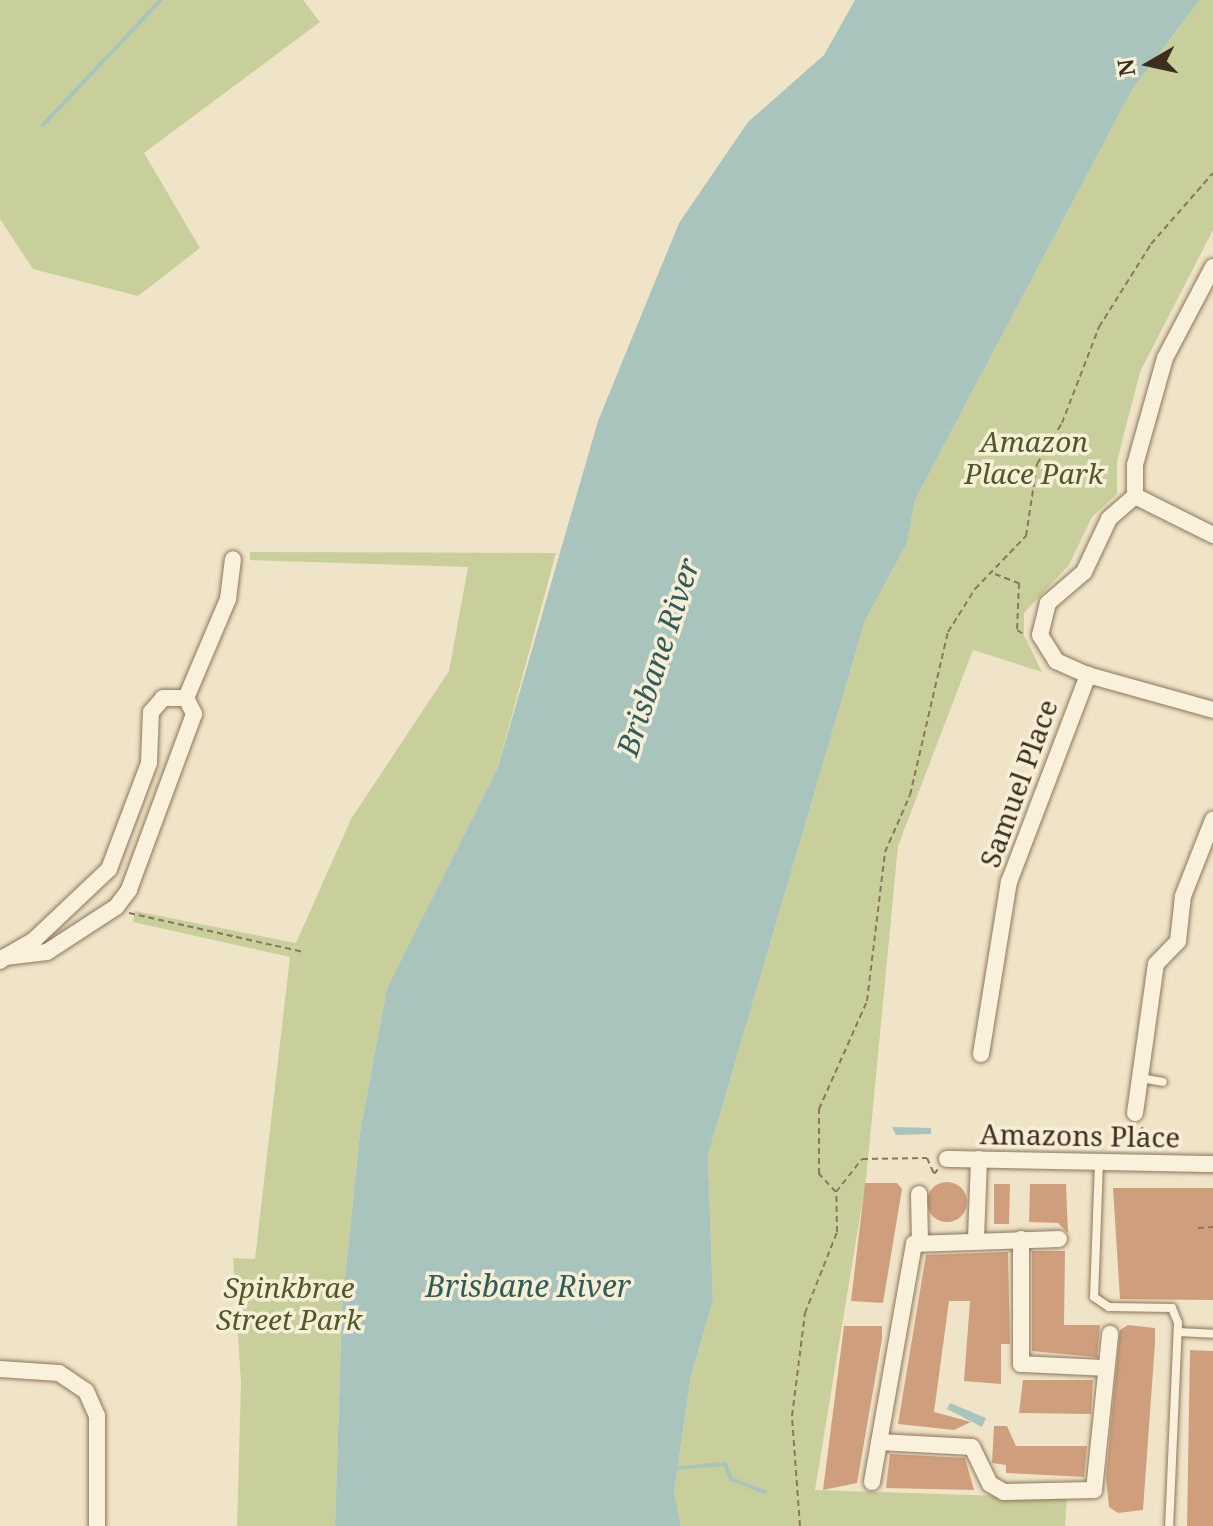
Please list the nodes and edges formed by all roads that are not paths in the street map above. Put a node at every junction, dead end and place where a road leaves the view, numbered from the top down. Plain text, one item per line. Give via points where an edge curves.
1 (1213, 267) edge
2 (1135, 496) junction
3 (1213, 535) edge
4 (233, 559) dead end
5 (1088, 675) junction
6 (186, 698) junction
7 (1213, 710) edge
8 (1213, 820) edge
9 (3, 959) edge
10 (981, 1054) dead end
11 (1141, 1078) junction
12 (1163, 1082) dead end
13 (1139, 1113) road end
14 (947, 1159) road end
15 (979, 1159) junction
16 (1099, 1162) junction
17 (1213, 1164) edge
18 (919, 1194) dead end
19 (976, 1238) junction
20 (1021, 1239) junction
21 (1059, 1239) dead end
22 (920, 1241) junction
23 (1178, 1332) junction
24 (1110, 1334) dead end
25 (1213, 1334) edge
26 (1106, 1368) junction
27 (0, 1369) edge
28 (879, 1442) junction
29 (872, 1482) dead end
30 (97, 1526) edge
31 (1169, 1526) edge

1 - 2 street via 1165,358 1135,465
2 - 3 street
2 - 5 street via 1109,519 1084,572 1048,603 1040,635 1050,656
4 - 6 street via 228,599
5 - 7 street
5 - 10 street, Samuel Place via 1009,882
6 - 9 street via 163,698 151,712 149,763 109,869
6 - 9 street via 194,714 140,863 116,907 47,952
8 - 11 street via 1183,896 1183,930 1156,964
11 - 12 lane
11 - 13 street
14 - 15 street, Amazons Place
15 - 16 street, Amazons Place
15 - 19 street
16 - 17 street, Amazons Place
16 - 23 lane via 1094,1297 1109,1307 1172,1308
18 - 22 street
19 - 20 street
19 - 22 street
20 - 21 street
20 - 26 street via 1021,1364
22 - 28 street via 909,1256
23 - 25 lane
23 - 31 lane
24 - 26 street
26 - 28 street via 1094,1490 1004,1492 990,1484 972,1447
27 - 30 street via 59,1373 86,1391 97,1416
28 - 29 street

